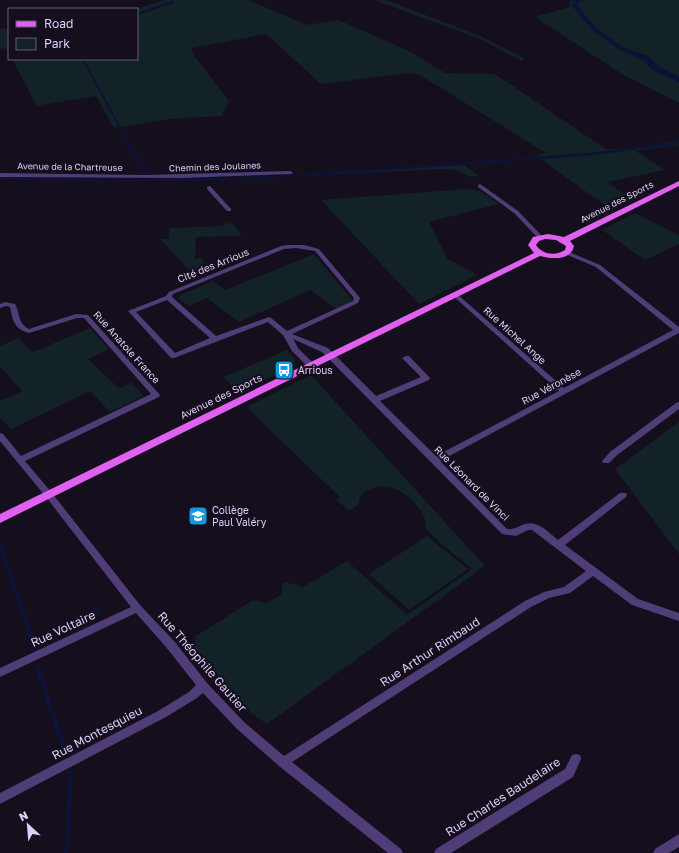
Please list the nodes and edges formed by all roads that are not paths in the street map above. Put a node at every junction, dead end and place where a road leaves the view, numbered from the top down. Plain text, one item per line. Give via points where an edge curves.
1 (290, 173) dead end
2 (0, 175) edge
3 (140, 177) joint
4 (679, 183) edge
5 (480, 186) dead end
6 (209, 188) dead end
7 (229, 210) dead end
8 (540, 238) junction
9 (564, 240) junction
10 (540, 253) junction
11 (567, 253) junction
12 (454, 294) junction
13 (168, 298) junction
14 (0, 306) edge
15 (679, 330) edge
16 (286, 334) junction
17 (215, 339) junction
18 (331, 355) junction
19 (406, 358) dead end
20 (311, 365) junction
21 (562, 391) junction
22 (375, 400) junction
23 (679, 405) edge
24 (0, 436) edge
25 (20, 460) junction
26 (434, 461) junction
27 (606, 461) dead end
28 (48, 494) junction
29 (623, 495) dead end
30 (0, 519) edge
31 (558, 545) junction
32 (593, 571) junction
33 (138, 608) junction
34 (679, 617) edge
35 (0, 673) edge
36 (203, 686) junction
37 (576, 759) dead end
38 (283, 762) junction
39 (0, 799) edge
40 (679, 840) edge
41 (397, 853) edge
42 (440, 853) edge
43 (659, 853) edge

1 - 3 street, Chemin des Joulanes
2 - 3 street, Avenue de la Chartreuse
4 - 9 main road, Avenue des Sports
5 - 8 street via 516,212
6 - 7 street
8 - 9 main road via 555,237
8 - 10 main road via 532,245
9 - 11 main road via 570,248
10 - 11 main road via 556,256
10 - 12 main road, Avenue des Sports
11 - 15 street via 598,266
12 - 18 main road, Avenue des Sports
12 - 21 street, Rue Michel Ange
13 - 16 street, Cité des Arrious via 170,293 283,247 298,246 317,250 357,298 356,302
13 - 17 street
13 - 17 street, Cité des Arrious via 131,311 174,356
14 - 25 street, Rue Anatole France via 13,305 20,327 29,331 76,316 86,316 156,395
15 - 21 street, Rue Véronèse
16 - 17 street via 269,319
16 - 18 street
16 - 20 street via 295,349
18 - 20 main road, Avenue des Sports
18 - 22 street, Rue Léonard de Vinci
19 - 22 street via 426,378
20 - 28 main road, Avenue des Sports
21 - 26 street, Rue Véronèse
22 - 26 street, Rue Léonard de Vinci
23 - 27 street
24 - 25 street, Rue Théophile Gautier
25 - 28 street, Rue Théophile Gautier
26 - 31 street, Rue Léonard de Vinci via 505,532 516,533 527,526 534,527
28 - 30 main road, Avenue des Sports
28 - 33 street, Rue Théophile Gautier
29 - 31 street
31 - 32 street, Rue Léonard de Vinci
32 - 34 street, Rue Léonard de Vinci via 635,602
32 - 38 street, Rue Arthur Rimbaud via 567,590 547,595 528,604
33 - 35 street, Rue Voltaire
33 - 36 street, Rue Théophile Gautier
36 - 38 street, Rue Théophile Gautier via 240,725
36 - 39 street, Rue Montesquieu via 162,714
37 - 42 street, Rue Charles Baudelaire via 569,773
38 - 41 street, Rue Théophile Gautier
40 - 43 street

